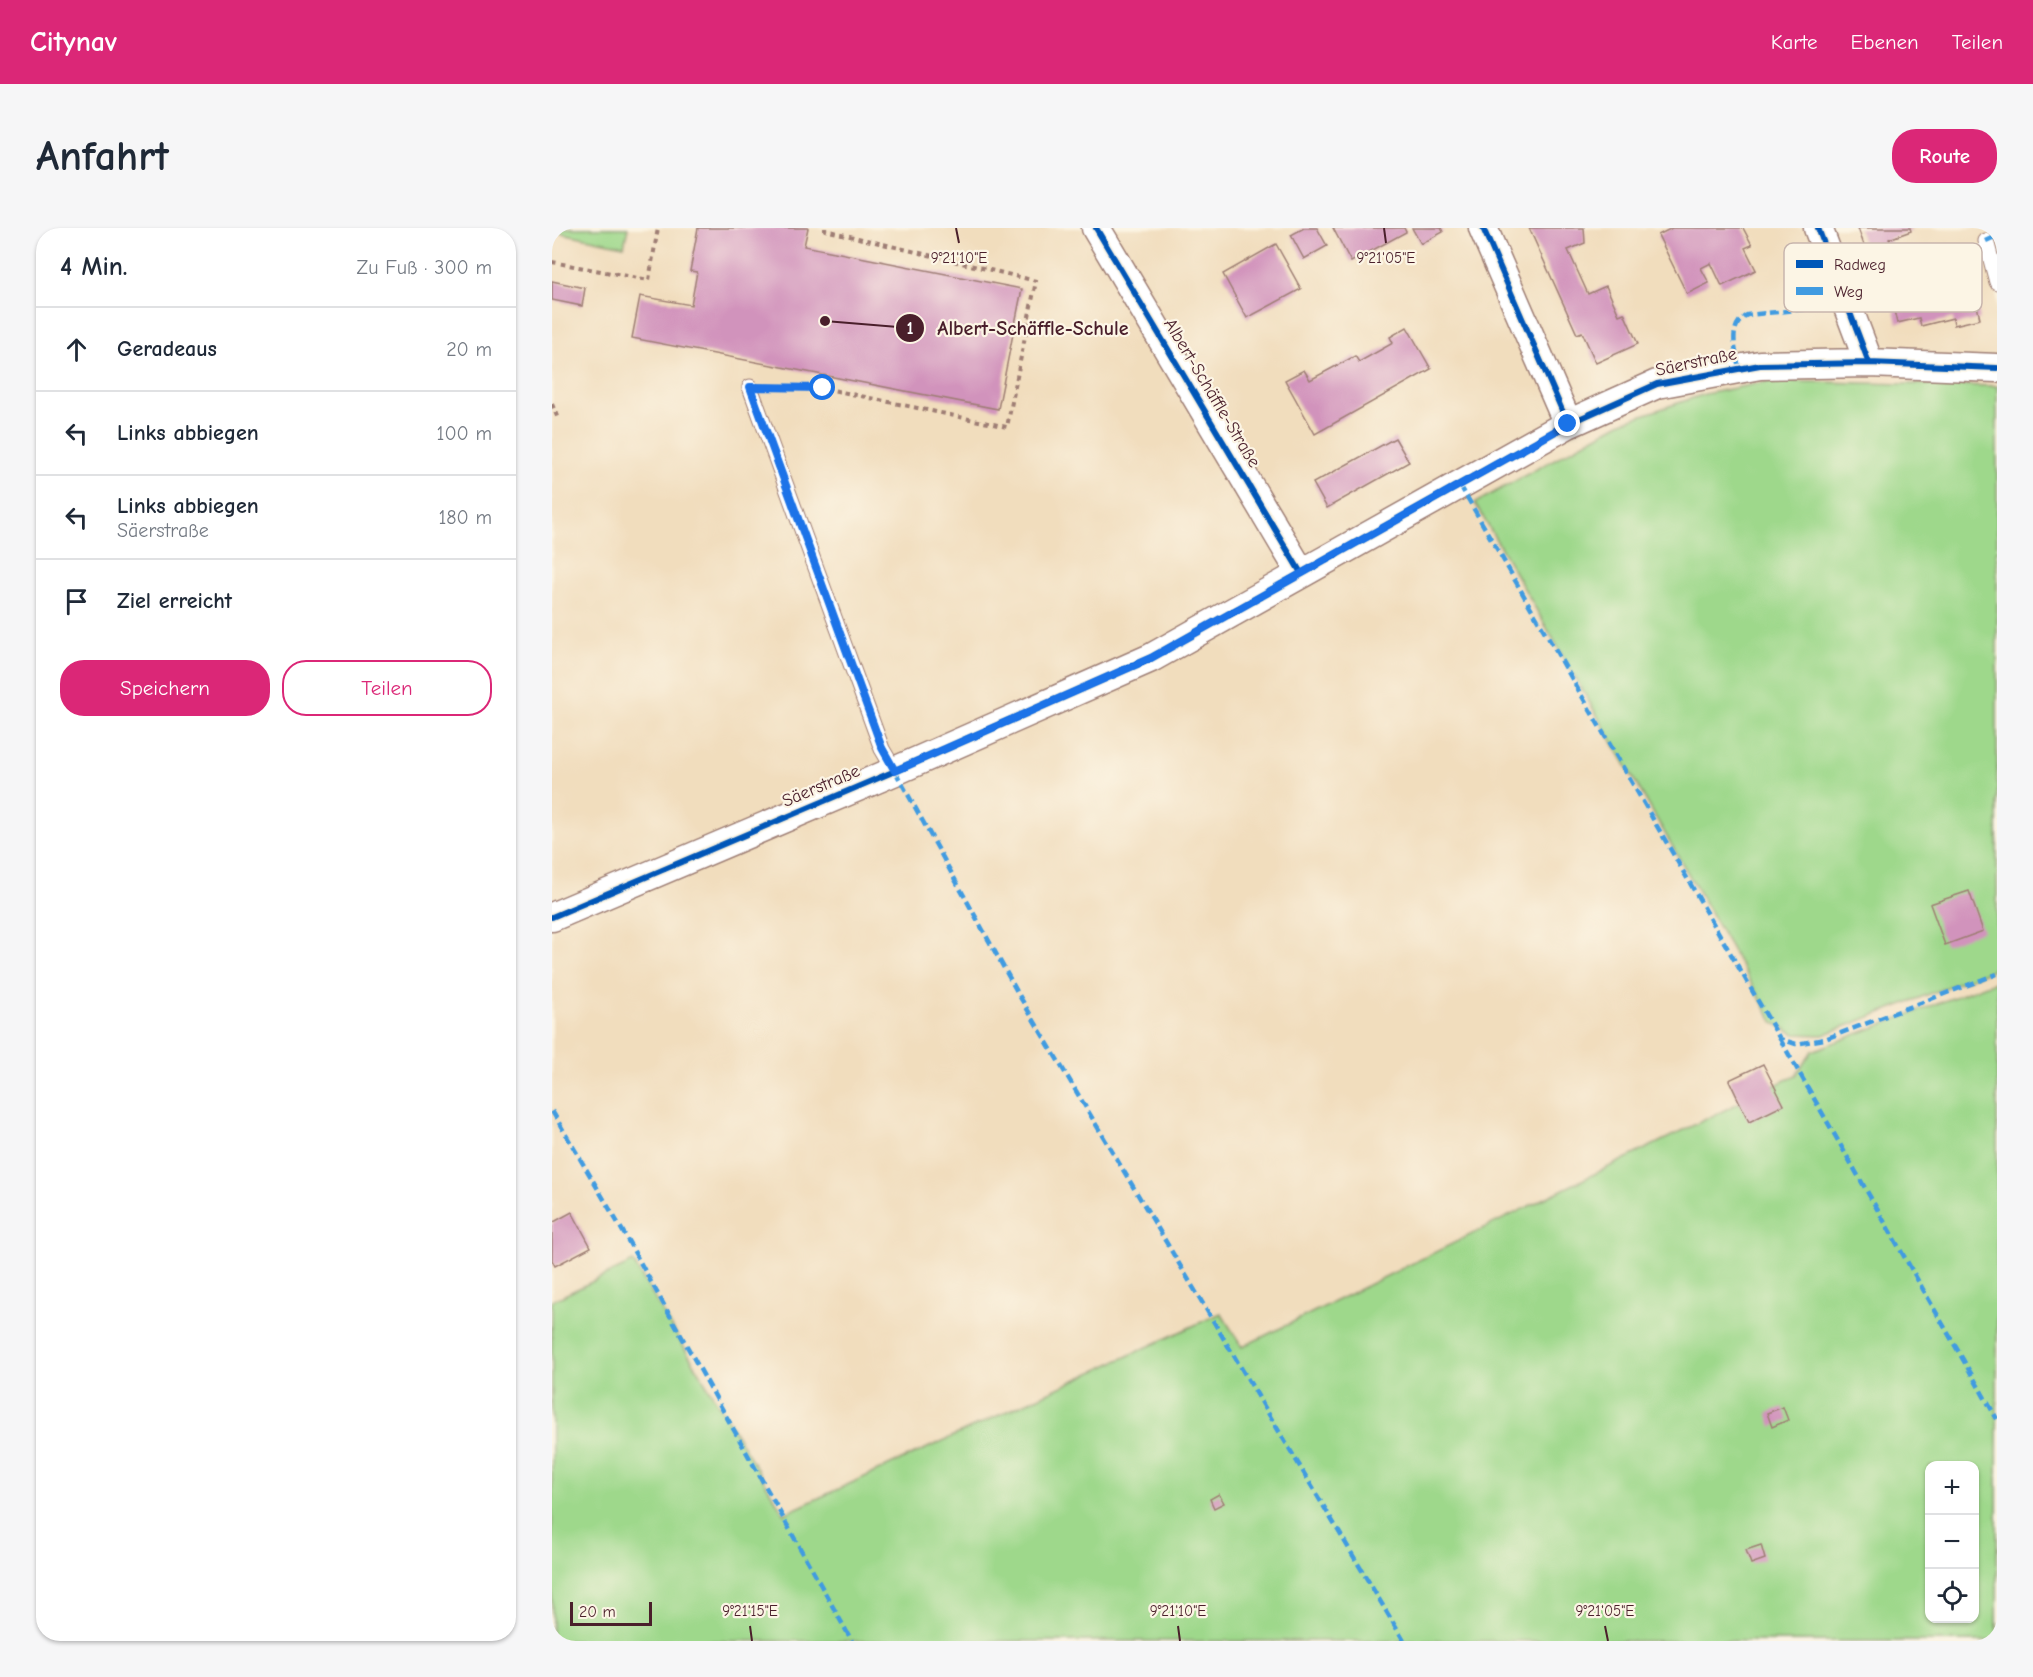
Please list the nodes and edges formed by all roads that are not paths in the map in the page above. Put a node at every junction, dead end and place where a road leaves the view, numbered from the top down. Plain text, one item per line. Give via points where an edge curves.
1 (1096, 228) edge
2 (1483, 228) edge
3 (1818, 228) edge
4 (1986, 241) dead end
5 (1824, 243) edge
6 (1997, 282) edge
7 (1850, 312) edge
8 (1869, 363) junction
9 (1997, 368) edge
10 (750, 387) road end
11 (1568, 424) junction
12 (1301, 573) junction
13 (895, 771) junction
14 (552, 917) edge

1 - 12 street, Albert-Schäffle-Straße
2 - 11 street
3 - 5 street
4 - 6 lane
7 - 8 street
8 - 9 street, Säerstraße
8 - 11 street, Säerstraße via 1760,365 1657,384
10 - 13 lane via 882,748
11 - 12 street, Säerstraße
12 - 13 street, Säerstraße via 1151,658
13 - 14 street, Säerstraße

